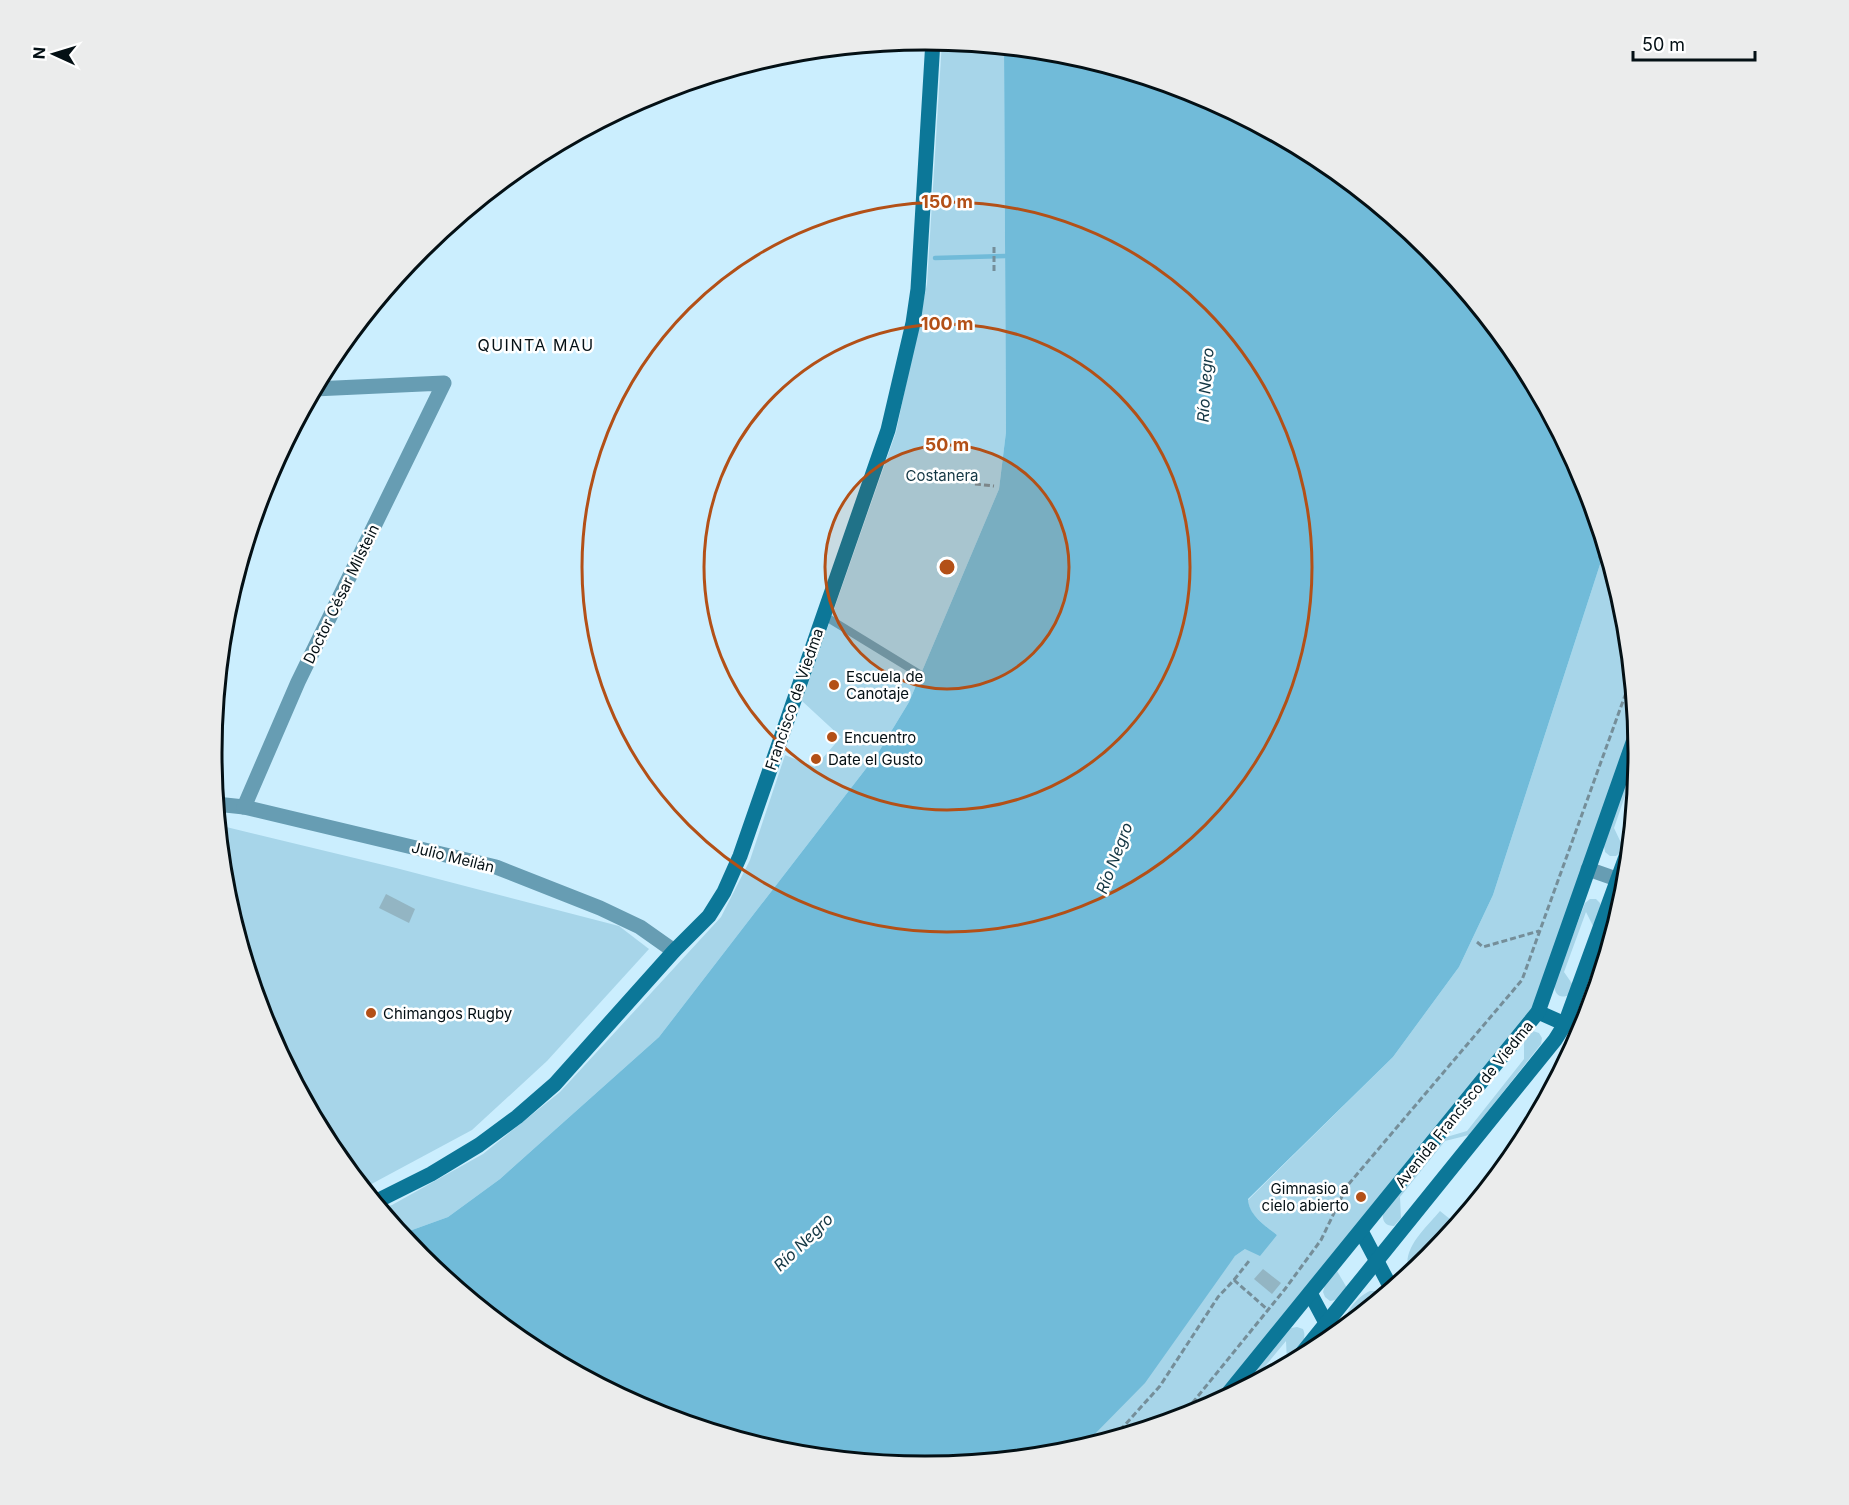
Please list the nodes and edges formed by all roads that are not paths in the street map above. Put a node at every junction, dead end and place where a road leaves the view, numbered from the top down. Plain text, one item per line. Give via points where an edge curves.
1 (932, 50) edge
2 (324, 389) edge
3 (823, 615) junction
4 (921, 675) dead end
5 (1628, 757) edge
6 (224, 805) edge
7 (244, 807) junction
8 (1588, 869) junction
9 (1616, 879) edge
10 (1608, 916) edge
11 (674, 951) junction
12 (1538, 1012) junction
13 (1565, 1024) junction
14 (382, 1199) edge
15 (1361, 1230) junction
16 (1377, 1260) junction
17 (1388, 1281) edge
18 (1310, 1293) junction
19 (1335, 1322) edge
20 (1328, 1327) edge
21 (1238, 1381) edge

1 - 3 main road, Francisco de Viedma via 913,324 888,430
2 - 7 street, Doctor César Milstein via 444,383 297,682
3 - 4 lane
3 - 11 main road, Francisco de Viedma via 740,856 709,916
5 - 8 main road, Avenida Francisco de Viedma
6 - 7 street, Julio Meilán
7 - 11 street, Julio Meilán via 496,867 630,922
8 - 9 street
8 - 12 main road, Avenida Francisco de Viedma
10 - 13 main road, Avenida Francisco de Viedma
11 - 14 main road, Francisco de Viedma via 555,1084 517,1117 431,1174
12 - 13 main road
12 - 15 main road, Avenida Francisco de Viedma
13 - 16 main road, Avenida Francisco de Viedma
15 - 16 main road
15 - 18 main road, Avenida Francisco de Viedma
16 - 17 main road
16 - 19 main road, Avenida Francisco de Viedma
18 - 20 main road
18 - 21 main road, Avenida Francisco de Viedma

